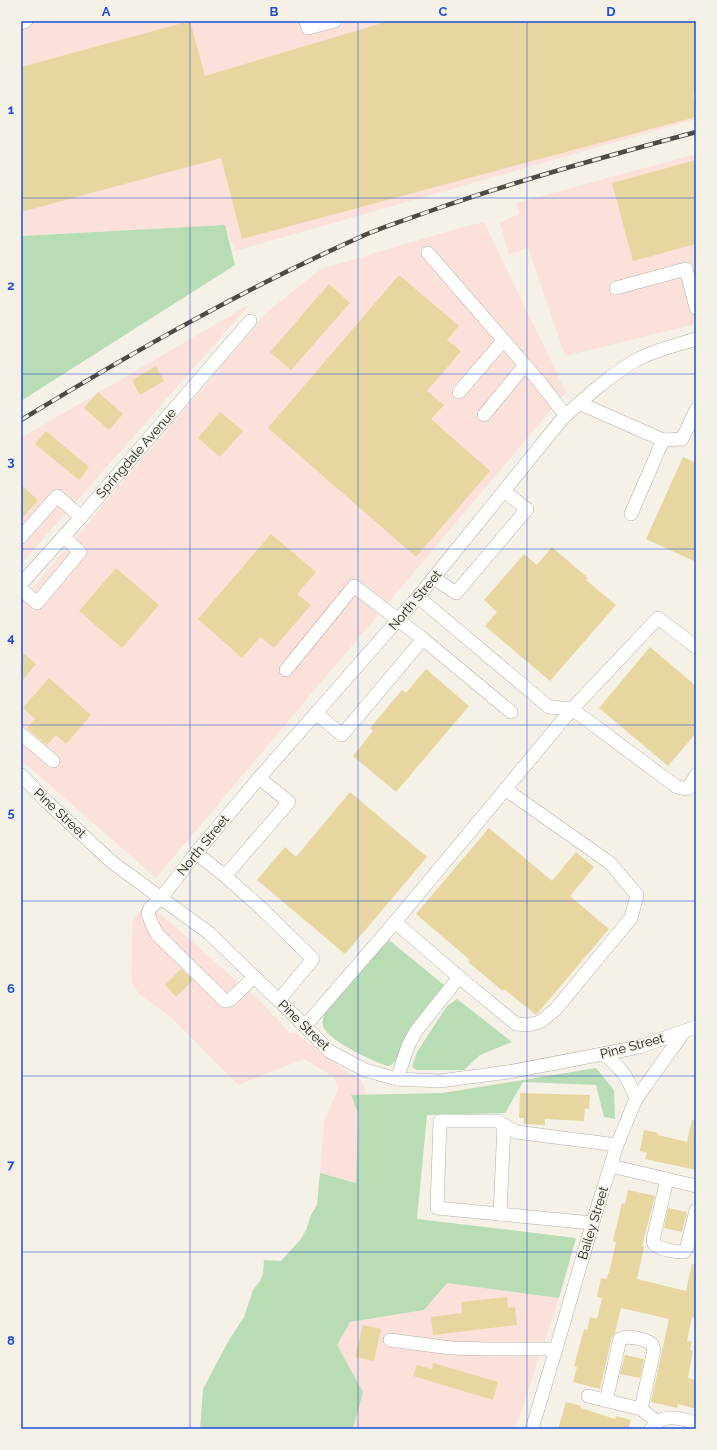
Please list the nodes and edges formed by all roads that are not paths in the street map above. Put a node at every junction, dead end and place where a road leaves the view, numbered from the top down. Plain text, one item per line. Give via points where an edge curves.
1 (26, 21) edge
2 (306, 21) edge
3 (335, 21) edge
4 (21, 23) edge
5 (428, 253) dead end
6 (616, 288) dead end
7 (696, 308) edge
8 (250, 321) dead end
9 (696, 339) edge
10 (503, 340) junction
11 (525, 365) junction
12 (459, 392) dead end
13 (579, 404) junction
14 (696, 410) edge
15 (484, 415) dead end
16 (566, 416) junction
17 (663, 440) junction
18 (504, 491) junction
19 (631, 514) dead end
20 (81, 517) junction
21 (21, 537) edge
22 (64, 537) junction
23 (434, 578) junction
24 (21, 584) edge
25 (21, 589) edge
26 (418, 597) junction
27 (399, 619) junction
28 (423, 639) junction
29 (696, 647) edge
30 (286, 670) dead end
31 (572, 709) junction
32 (511, 712) dead end
33 (316, 713) junction
34 (21, 734) edge
35 (53, 761) dead end
36 (696, 774) edge
37 (21, 775) edge
38 (259, 778) junction
39 (505, 789) junction
40 (196, 853) junction
41 (225, 876) junction
42 (161, 898) junction
43 (395, 922) junction
44 (254, 977) junction
45 (459, 978) junction
46 (279, 1000) junction
47 (305, 1026) junction
48 (690, 1029) edge
49 (603, 1054) junction
50 (397, 1079) junction
51 (636, 1099) junction
52 (504, 1125) junction
53 (618, 1145) junction
54 (611, 1166) junction
55 (668, 1179) junction
56 (696, 1186) edge
57 (696, 1210) edge
58 (500, 1214) junction
59 (592, 1223) junction
60 (390, 1340) dead end
61 (556, 1349) junction
62 (588, 1396) dead end
63 (606, 1401) junction
64 (641, 1409) junction
65 (696, 1423) edge
66 (654, 1425) edge
67 (532, 1429) edge

1 - 4 street
2 - 3 street via 308,28
5 - 10 street
6 - 7 street via 686,269
8 - 20 street, Springdale Avenue
9 - 13 street, North Street via 639,359 607,379
10 - 11 street
10 - 12 street
11 - 15 street
11 - 16 street
13 - 16 street, North Street
13 - 17 street
14 - 17 street via 682,439
16 - 18 street, North Street
17 - 19 street
18 - 23 street, North Street
18 - 23 street via 527,509 456,593
20 - 21 street via 57,496
20 - 22 street, Springdale Avenue
22 - 24 street, Springdale Avenue
22 - 25 street via 80,552 37,603
23 - 26 street, North Street
26 - 27 street, North Street
26 - 31 street via 549,706
27 - 28 street
27 - 30 street via 354,586
27 - 33 street, North Street
28 - 32 street
28 - 33 street via 342,735
29 - 31 street via 658,618
31 - 36 street via 677,787 688,789
31 - 39 street
33 - 38 street, North Street
34 - 35 street
37 - 42 street, Pine Street via 113,863
38 - 40 street, North Street
38 - 41 street via 289,802
39 - 43 street
39 - 45 street via 610,863 637,895 631,918 555,1010 540,1022 516,1024
40 - 41 street
40 - 42 street, North Street
41 - 46 street via 313,958
42 - 44 street, Pine Street via 209,933
42 - 44 street, North Street via 150,908 148,914 157,934 225,1000 230,1000
43 - 45 street
43 - 47 street
44 - 46 street, Pine Street
45 - 50 street via 416,1031
46 - 47 street, Pine Street
47 - 50 street, Pine Street via 329,1051 365,1070
48 - 49 street, Pine Street via 639,1047
48 - 51 street, Bailey Street
49 - 50 street, Pine Street via 508,1072 440,1081
49 - 51 street via 628,1078
51 - 53 street, Bailey Street
52 - 53 street via 516,1132
52 - 58 street
52 - 58 street via 497,1121 440,1121 437,1208
53 - 54 street, Bailey Street
54 - 55 street
54 - 59 street, Bailey Street
55 - 56 street
55 - 57 street via 654,1244 684,1252
58 - 59 street
59 - 61 street, Bailey Street
60 - 61 street via 486,1350
61 - 67 street, Bailey Street
62 - 63 street
63 - 64 street
63 - 64 street via 620,1339 625,1337 647,1341 652,1344 654,1350
64 - 66 street
65 - 66 street via 668,1417

